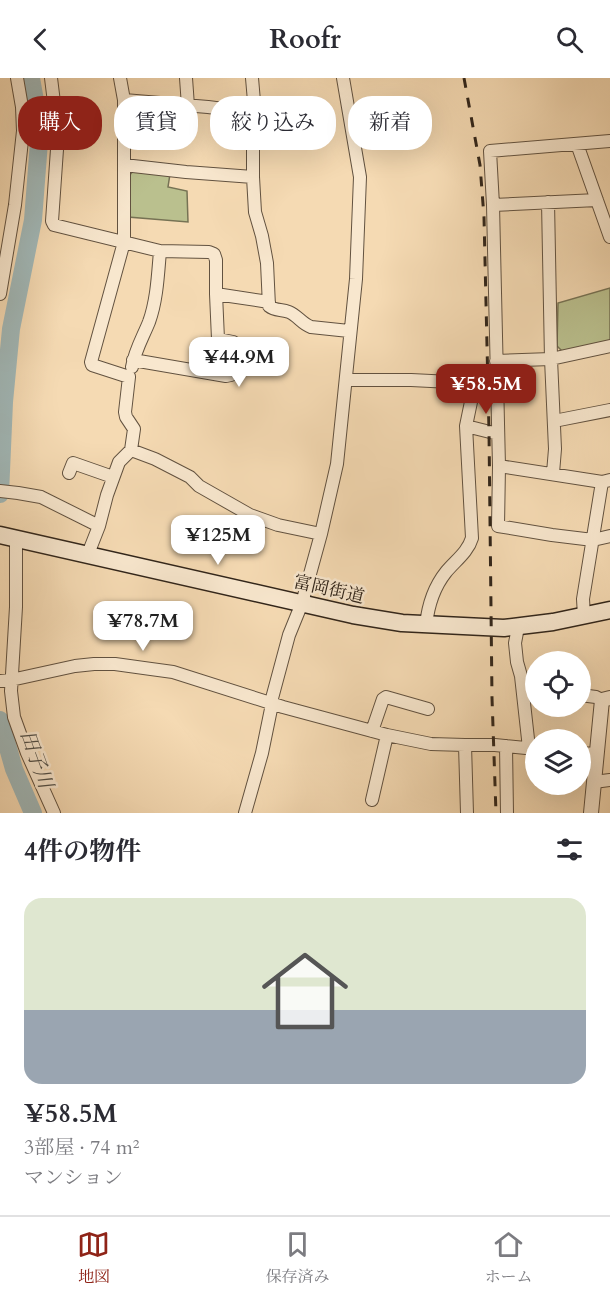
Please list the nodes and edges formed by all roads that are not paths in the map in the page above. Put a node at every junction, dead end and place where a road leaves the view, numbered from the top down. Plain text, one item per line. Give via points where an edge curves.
1 (17, 78) edge
2 (51, 78) edge
3 (120, 78) edge
4 (186, 78) edge
5 (252, 78) edge
6 (343, 78) edge
7 (123, 96) edge
8 (187, 96) edge
9 (254, 96) edge
10 (610, 141) edge
11 (577, 144) junction
12 (124, 150) edge
13 (252, 150) edge
14 (124, 165) junction
15 (253, 177) junction
16 (597, 200) junction
17 (548, 202) junction
18 (494, 205) junction
19 (610, 237) edge
20 (124, 242) junction
21 (160, 250) junction
22 (0, 294) edge
23 (216, 294) junction
24 (269, 302) junction
25 (349, 331) junction
26 (610, 346) edge
27 (551, 359) junction
28 (133, 360) junction
29 (496, 361) junction
30 (129, 376) junction
31 (346, 380) junction
32 (610, 410) edge
33 (554, 421) junction
34 (466, 426) junction
35 (498, 434) junction
36 (131, 450) junction
37 (499, 465) junction
38 (69, 473) dead end
39 (553, 473) junction
40 (113, 477) junction
41 (606, 481) edge
42 (6, 492) edge
43 (99, 526) junction
44 (321, 534) junction
45 (8, 536) edge
46 (610, 536) edge
47 (593, 540) junction
48 (88, 554) junction
49 (302, 603) junction
50 (610, 610) edge
51 (584, 616) junction
52 (426, 624) junction
53 (518, 627) junction
54 (6, 680) edge
55 (591, 696) edge
56 (606, 699) edge
57 (271, 702) junction
58 (428, 709) dead end
59 (529, 729) edge
60 (372, 731) junction
61 (387, 735) junction
62 (465, 746) junction
63 (506, 746) junction
64 (525, 747) edge
65 (591, 754) edge
66 (597, 754) junction
67 (610, 780) edge
68 (594, 782) junction
69 (372, 800) dead end
70 (54, 813) edge
71 (245, 813) edge
72 (467, 813) edge
73 (507, 813) edge
74 (591, 813) edge

1 - 22 street via 23,131
2 - 20 street via 58,135 52,221 54,225
3 - 7 street
4 - 8 street
5 - 9 street
6 - 25 street via 360,177 356,279
10 - 11 street
11 - 16 street
11 - 18 street via 490,151
12 - 14 street
13 - 15 street
14 - 15 street
14 - 20 street
15 - 24 street
16 - 17 street
16 - 19 street
17 - 18 street
17 - 27 street
18 - 29 street
20 - 21 street
20 - 30 street via 91,362
21 - 23 street via 214,254
21 - 28 street via 150,320
23 - 24 street
23 - 28 street via 218,339 238,345 231,375
24 - 25 street via 272,309 290,312 305,325
25 - 31 street
26 - 27 street
27 - 29 street
27 - 33 street
28 - 30 street
29 - 35 street
30 - 36 street via 125,412 134,429
31 - 34 street via 467,381 472,397
31 - 44 street via 336,470
32 - 33 street
33 - 39 street
34 - 35 street
34 - 52 street via 472,538 435,590
35 - 37 street
36 - 40 street via 119,462
36 - 44 street via 190,477 250,516
37 - 39 street
37 - 47 street via 498,526
38 - 40 street via 73,463
39 - 41 street
40 - 43 street
41 - 47 street
42 - 43 street via 41,497
43 - 48 street
44 - 49 street
45 - 48 main road, 富岡街道
45 - 54 street via 16,607
46 - 47 street
47 - 51 street
48 - 49 main road, 富岡街道
49 - 52 main road, 富岡街道 via 380,620
49 - 57 street
50 - 51 main road, 富岡街道
51 - 53 main road, 富岡街道
52 - 53 main road, 富岡街道
53 - 59 street via 517,662
54 - 57 street via 75,666 115,664 172,672
54 - 70 street via 14,717
55 - 56 street
56 - 66 street
57 - 60 street
57 - 71 street
58 - 60 street via 386,697
60 - 61 street
61 - 62 street
61 - 69 street
62 - 63 street
62 - 72 street
63 - 64 street
63 - 73 street
65 - 66 street
66 - 68 street
67 - 68 street
68 - 74 street

